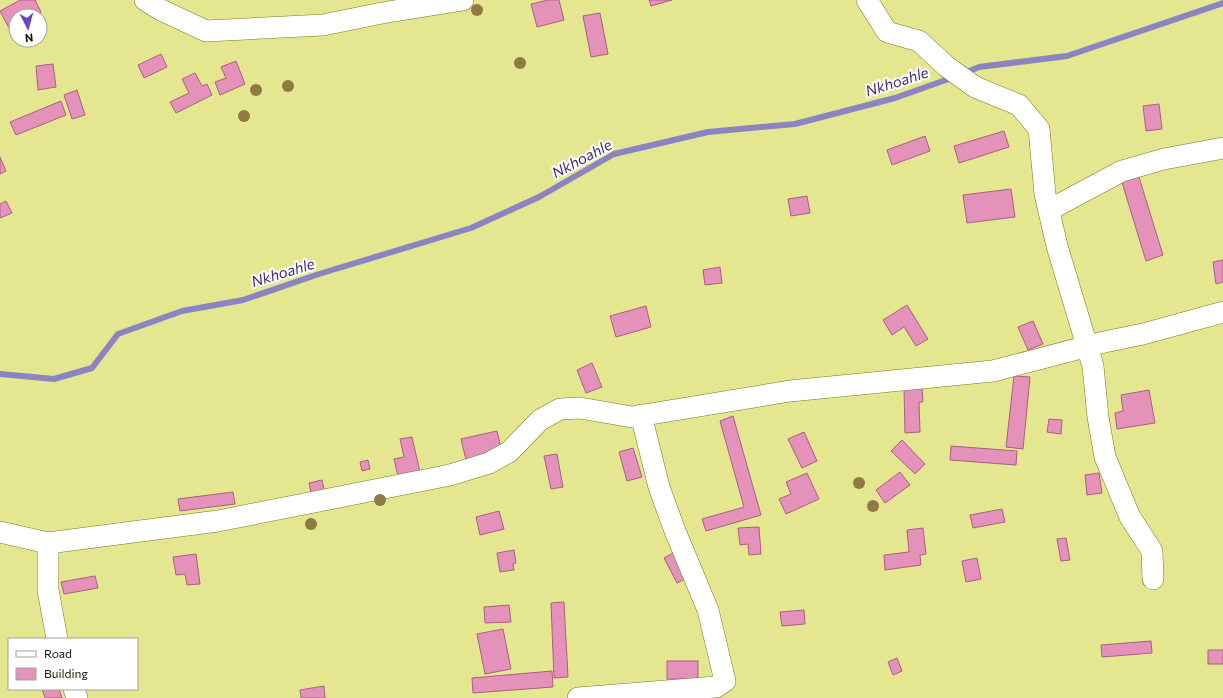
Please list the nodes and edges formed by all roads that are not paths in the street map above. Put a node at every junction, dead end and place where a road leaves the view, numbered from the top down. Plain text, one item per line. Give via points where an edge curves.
1 (145, 0) edge
2 (463, 0) edge
3 (867, 0) edge
4 (1223, 148) edge
5 (1049, 210) junction
6 (1223, 312) edge
7 (1087, 347) junction
8 (641, 415) junction
9 (0, 532) edge
10 (48, 543) junction
11 (1153, 579) dead end
12 (58, 638) edge
13 (578, 698) edge

1 - 2 street via 206,31 323,25
3 - 5 street via 887,32 919,41 974,87 1019,105 1039,129 1045,194
4 - 5 street via 1164,159 1122,171
5 - 7 street
6 - 7 street
7 - 8 street via 994,371 790,391
7 - 11 street via 1093,366 1105,457 1130,517 1152,551
8 - 10 street via 632,417 580,408 560,409 540,420 509,452 489,463 450,475 218,521
8 - 13 street via 659,487 708,610 725,681 716,687
9 - 10 street
10 - 12 street via 48,590

